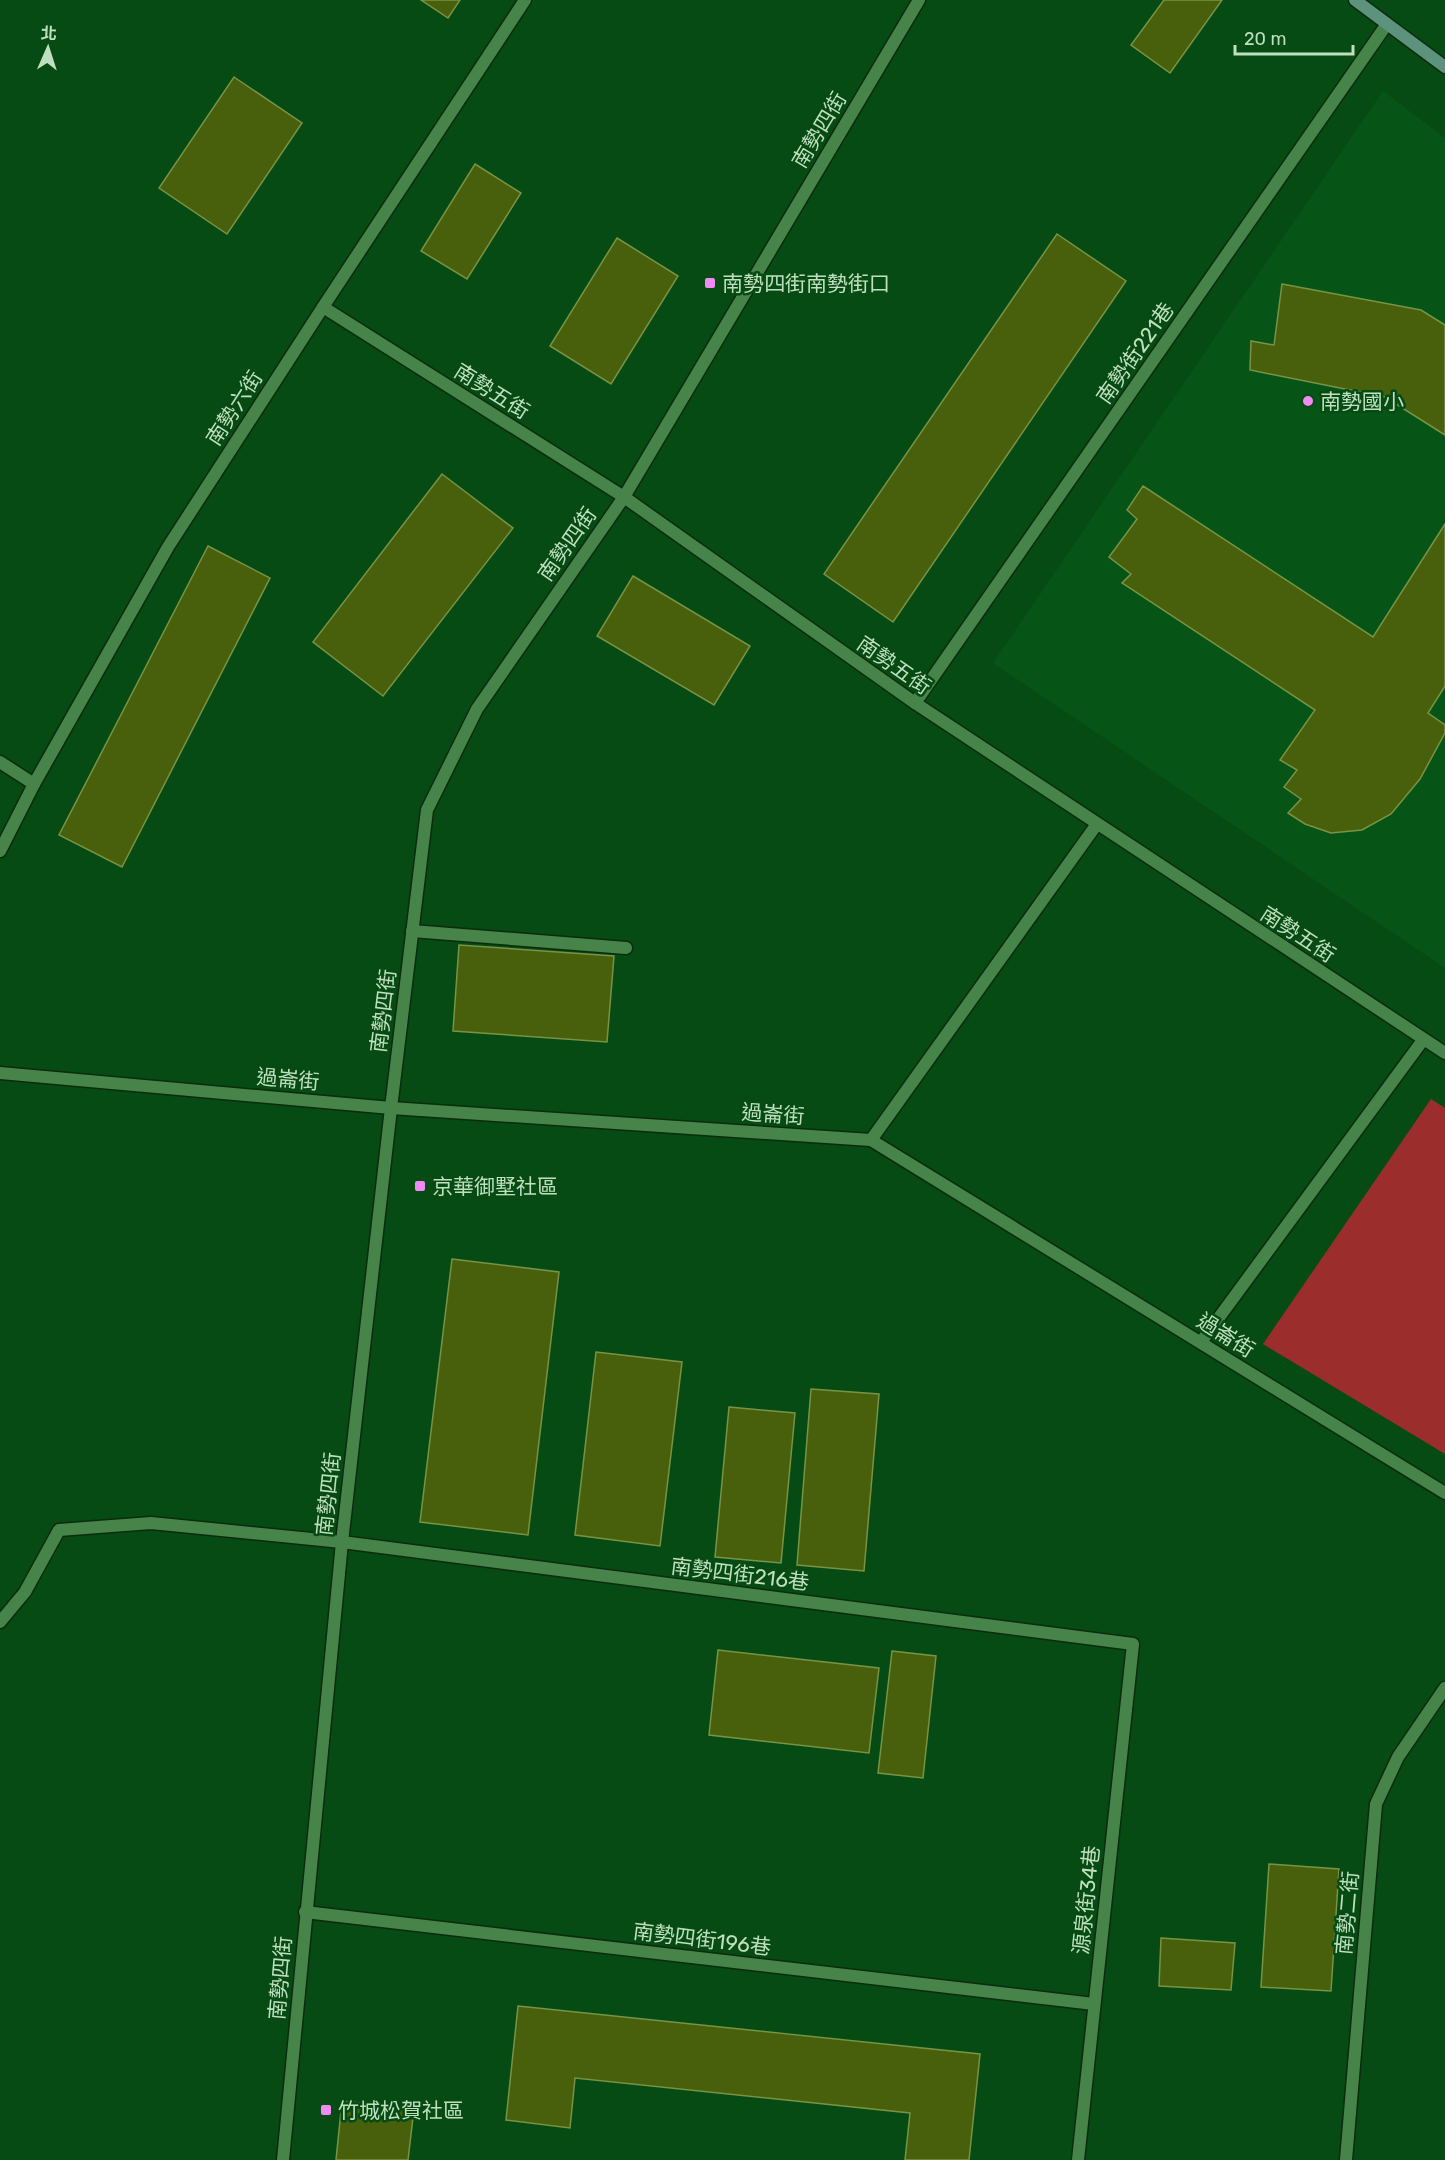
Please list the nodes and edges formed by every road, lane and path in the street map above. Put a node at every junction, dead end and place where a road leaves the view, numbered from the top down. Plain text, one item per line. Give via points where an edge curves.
1 (525, 0) edge
2 (919, 0) edge
3 (1355, 0) edge
4 (1387, 24) junction
5 (1445, 67) edge
6 (323, 307) junction
7 (624, 497) junction
8 (915, 703) junction
9 (0, 762) edge
10 (34, 784) junction
11 (1097, 825) junction
12 (0, 851) edge
13 (412, 930) junction
14 (626, 948) dead end
15 (1423, 1040) junction
16 (1445, 1053) edge
17 (0, 1073) edge
18 (391, 1108) junction
19 (871, 1140) junction
20 (1200, 1342) junction
21 (1445, 1493) edge
22 (342, 1542) junction
23 (0, 1622) edge
24 (1133, 1644) joint
25 (1445, 1688) edge
26 (305, 1912) junction
27 (1094, 2004) junction
28 (283, 2160) edge
29 (1078, 2160) edge
30 (1346, 2160) edge

1 - 6 street, 南勢六街
2 - 7 street, 南勢四街
3 - 4 main road
4 - 5 main road
4 - 8 street, 南勢街221巷
6 - 7 street, 南勢五街
6 - 10 street, 南勢六街 via 168,547
7 - 8 street, 南勢五街
7 - 13 street, 南勢四街 via 477,710 427,810
8 - 11 street, 南勢五街
9 - 10 street
10 - 12 street, 南勢六街
11 - 15 street, 南勢五街
11 - 19 street
13 - 14 street
13 - 18 street, 南勢四街
15 - 16 street, 南勢五街
15 - 20 street
17 - 18 street, 過崙街
18 - 19 street, 過崙街
18 - 22 street, 南勢四街
19 - 20 street, 過崙街
20 - 21 street, 過崙街
22 - 23 street, 南勢四街216巷 via 151,1523 58,1530 25,1592
22 - 24 street, 南勢四街216巷
22 - 26 street, 南勢四街
24 - 27 street, 源泉街34巷
25 - 30 street, 南勢二街 via 1398,1756 1376,1804
26 - 27 street, 南勢四街196巷
26 - 28 street, 南勢四街
27 - 29 street, 源泉街34巷

